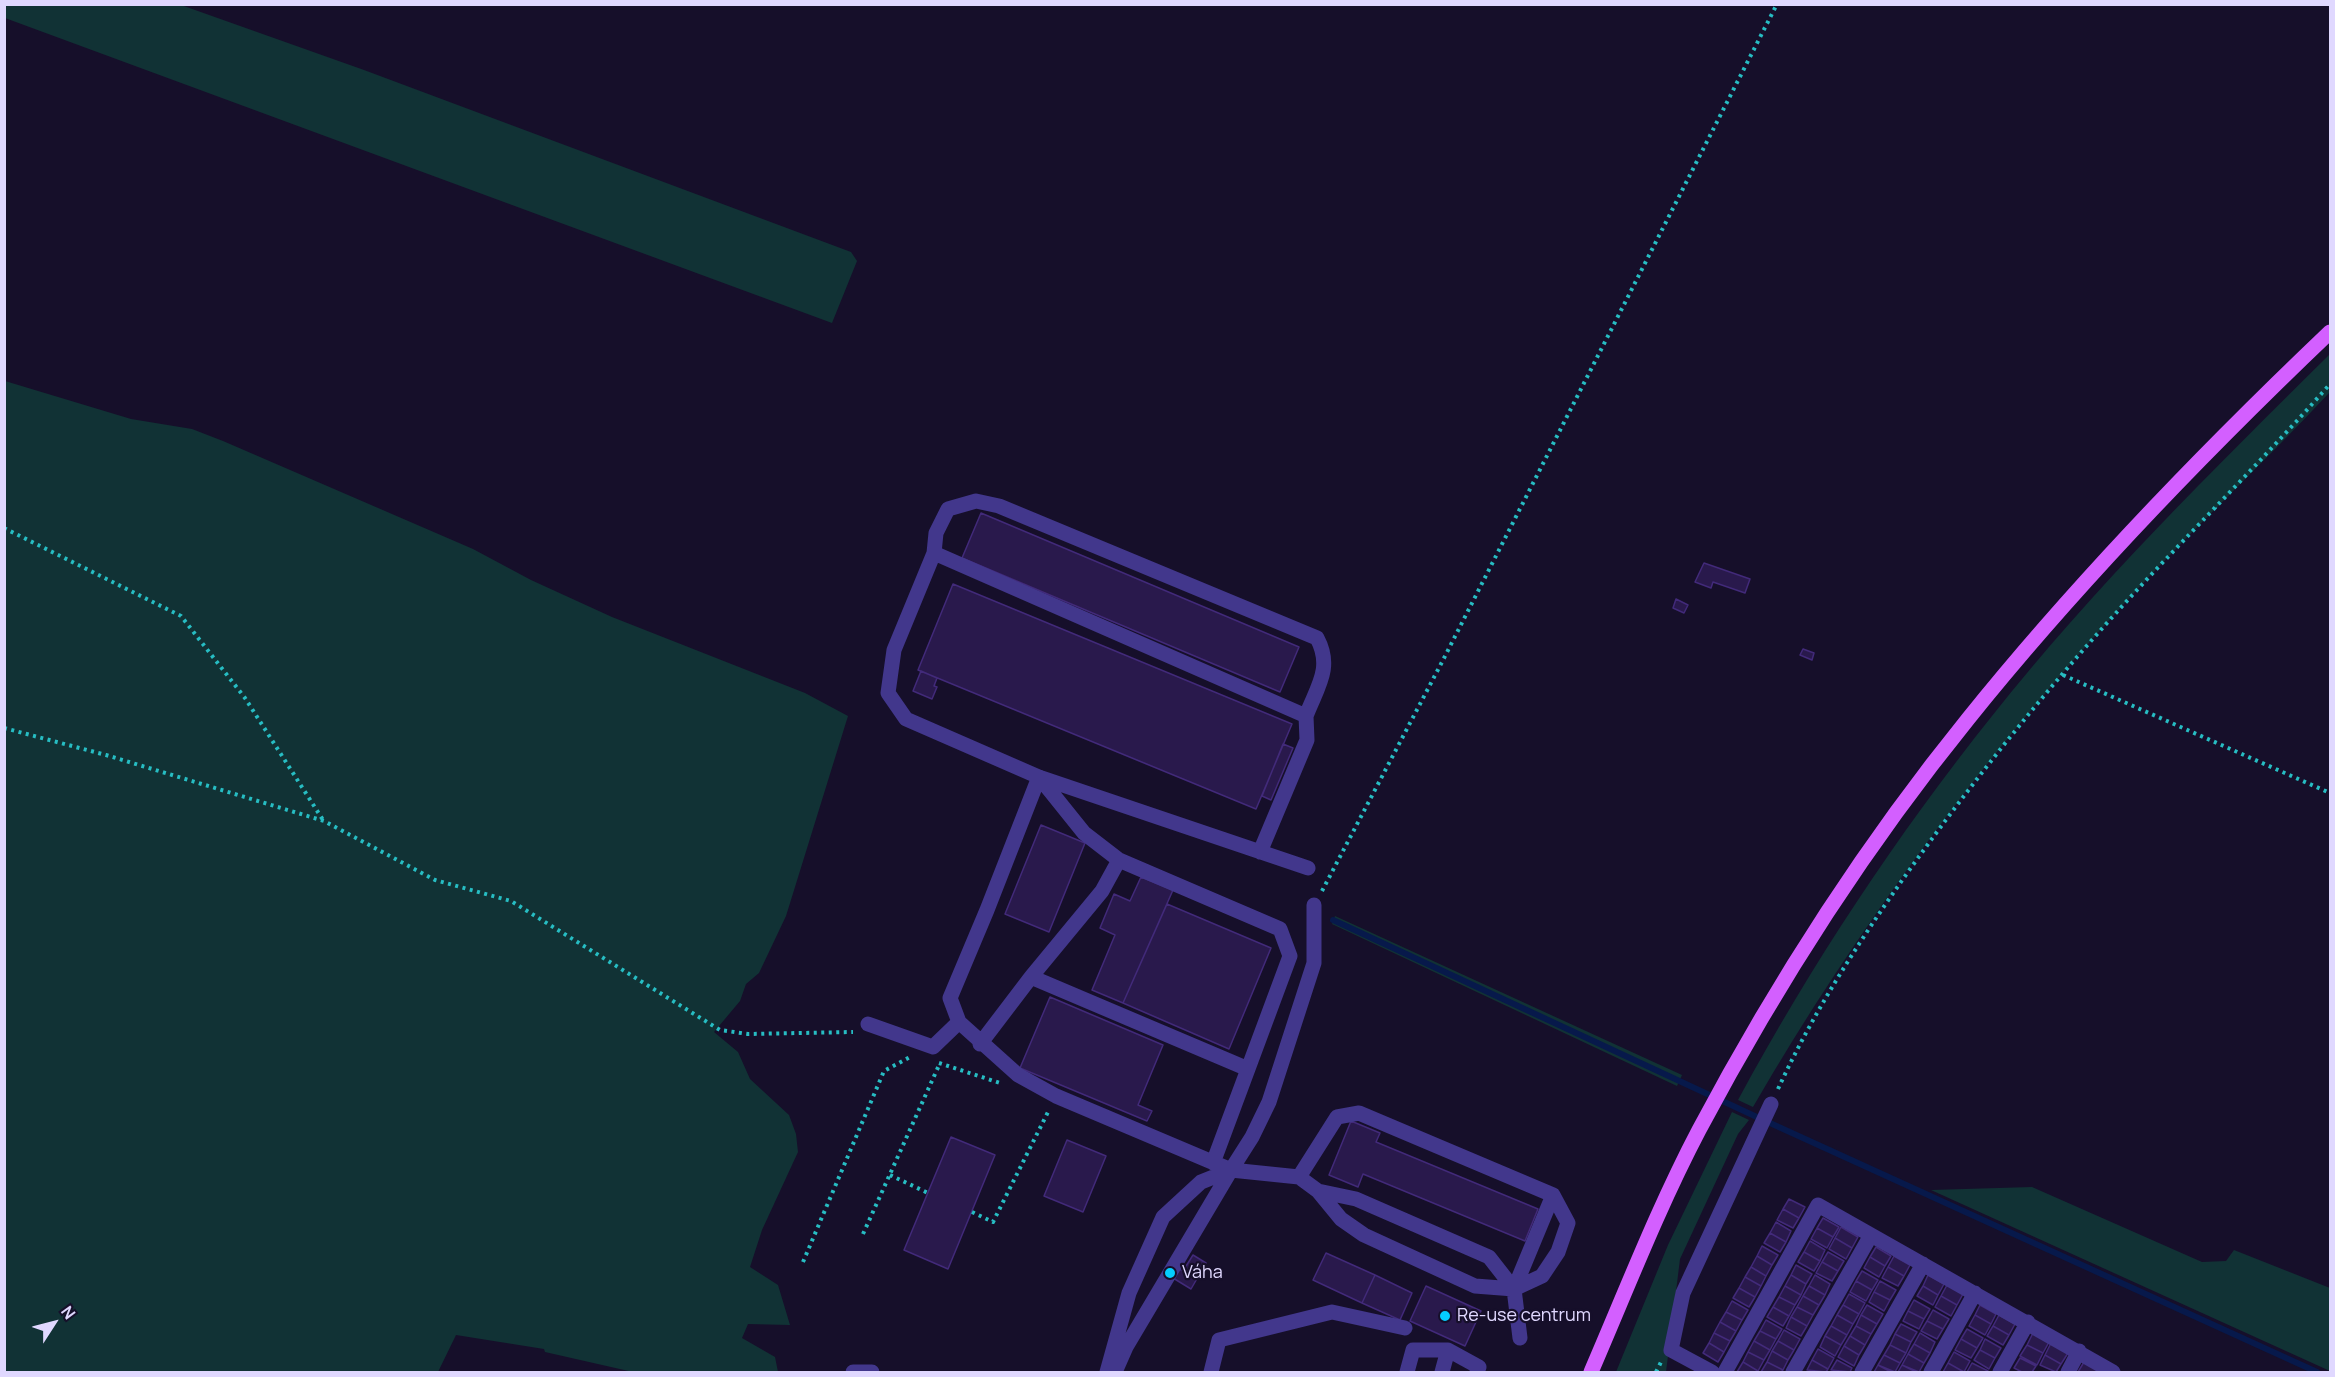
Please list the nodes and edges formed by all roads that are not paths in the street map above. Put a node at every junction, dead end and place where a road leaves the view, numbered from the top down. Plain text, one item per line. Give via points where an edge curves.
1 (2331, 332) edge
2 (934, 553) junction
3 (1305, 716) junction
4 (1039, 777) junction
5 (1260, 852) junction
6 (1119, 860) junction
7 (1308, 868) dead end
8 (1314, 905) road end
9 (1031, 977) junction
10 (959, 1022) junction
11 (864, 1028) road end
12 (980, 1044) junction
13 (1248, 1069) junction
14 (1771, 1104) road end
15 (1213, 1163) junction
16 (1231, 1170) junction
17 (1299, 1177) junction
18 (1317, 1191) junction
19 (1553, 1195) junction
20 (1871, 1235) junction
21 (1923, 1264) junction
22 (1514, 1289) junction
23 (1975, 1293) junction
24 (2028, 1322) junction
25 (1406, 1328) dead end
26 (1520, 1338) dead end
27 (1448, 1350) junction
28 (2079, 1351) junction
29 (853, 1372) edge
30 (872, 1372) edge
31 (1107, 1372) edge
32 (1115, 1372) edge
33 (1211, 1372) edge
34 (1407, 1372) edge
35 (1442, 1372) edge
36 (1477, 1372) edge
37 (1591, 1372) edge
38 (1712, 1372) edge
39 (1725, 1372) edge
40 (1793, 1372) edge
41 (1862, 1372) edge
42 (1931, 1372) edge
43 (2000, 1372) edge
44 (2068, 1372) edge
45 (2113, 1372) edge

1 - 37 main road via 2262,396 2124,538 1966,720 1897,811 1787,976 1702,1124
2 - 3 lane
2 - 3 lane via 936,533 948,509 976,501 999,506 1317,638 1325,654 1324,669
2 - 4 lane via 894,650 888,693 906,719
3 - 5 lane via 1307,740
4 - 5 lane
4 - 6 lane via 1084,834
4 - 10 lane via 950,998
5 - 7 lane
6 - 9 lane via 1102,891
6 - 13 lane via 1280,929 1290,956
8 - 16 lane via 1314,963 1269,1102
9 - 12 lane
9 - 13 lane
10 - 11 lane via 933,1047
10 - 12 lane
12 - 15 lane via 1018,1075 1056,1096
13 - 15 lane
14 - 38 lane via 1683,1293 1671,1350
15 - 16 lane
16 - 17 lane
16 - 31 lane via 1201,1182 1163,1217 1129,1293
16 - 32 lane
17 - 18 lane
17 - 19 lane via 1337,1117 1359,1113
18 - 22 lane via 1356,1199 1489,1257
18 - 22 lane via 1341,1220 1364,1235 1475,1286
19 - 22 lane
19 - 22 lane via 1568,1223 1558,1252 1542,1276
20 - 21 lane
20 - 39 lane via 1818,1205
20 - 40 lane
21 - 23 lane
21 - 41 lane
22 - 26 lane
23 - 24 lane
23 - 42 lane
24 - 28 lane
24 - 43 lane
25 - 33 lane via 1332,1312 1219,1340
27 - 34 lane via 1413,1350
27 - 35 lane
27 - 36 lane via 1479,1366
28 - 44 lane
28 - 45 lane
29 - 30 lane

